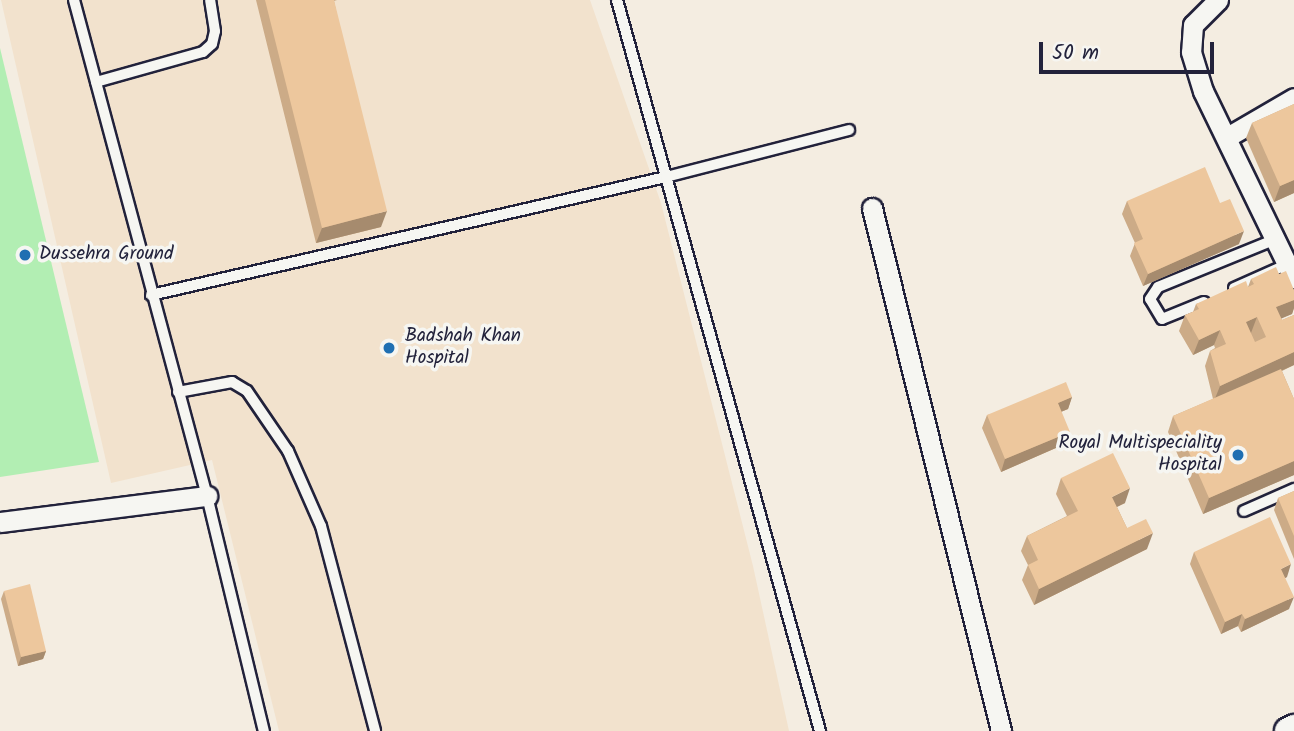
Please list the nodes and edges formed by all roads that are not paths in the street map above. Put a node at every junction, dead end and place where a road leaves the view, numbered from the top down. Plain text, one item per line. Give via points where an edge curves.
1 (75, 0) edge
2 (210, 0) edge
3 (617, 0) edge
4 (1218, 0) edge
5 (96, 82) junction
6 (1294, 97) edge
7 (849, 130) dead end
8 (1228, 136) junction
9 (666, 177) junction
10 (872, 208) dead end
11 (1276, 239) junction
12 (1291, 271) edge
13 (1227, 292) edge
14 (151, 295) junction
15 (1215, 297) edge
16 (178, 392) junction
17 (1294, 488) edge
18 (207, 496) junction
19 (1244, 511) dead end
20 (0, 522) edge
21 (1294, 728) edge
22 (264, 731) edge
23 (375, 731) edge
24 (820, 731) edge
25 (1001, 731) edge
26 (1288, 731) edge

1 - 5 lane
2 - 5 lane via 215,31 212,44 203,52
3 - 9 lane
4 - 8 street via 1193,25 1191,52 1203,91
5 - 14 lane
6 - 8 street
7 - 9 lane
8 - 11 street
9 - 14 lane
9 - 24 lane
10 - 25 street
11 - 12 street
11 - 15 lane via 1158,287 1150,299 1162,319
12 - 13 lane
14 - 16 lane
16 - 18 lane
16 - 23 lane via 205,383 232,382 247,391 288,451 321,526
17 - 19 lane
18 - 20 street
18 - 22 lane
21 - 26 street

